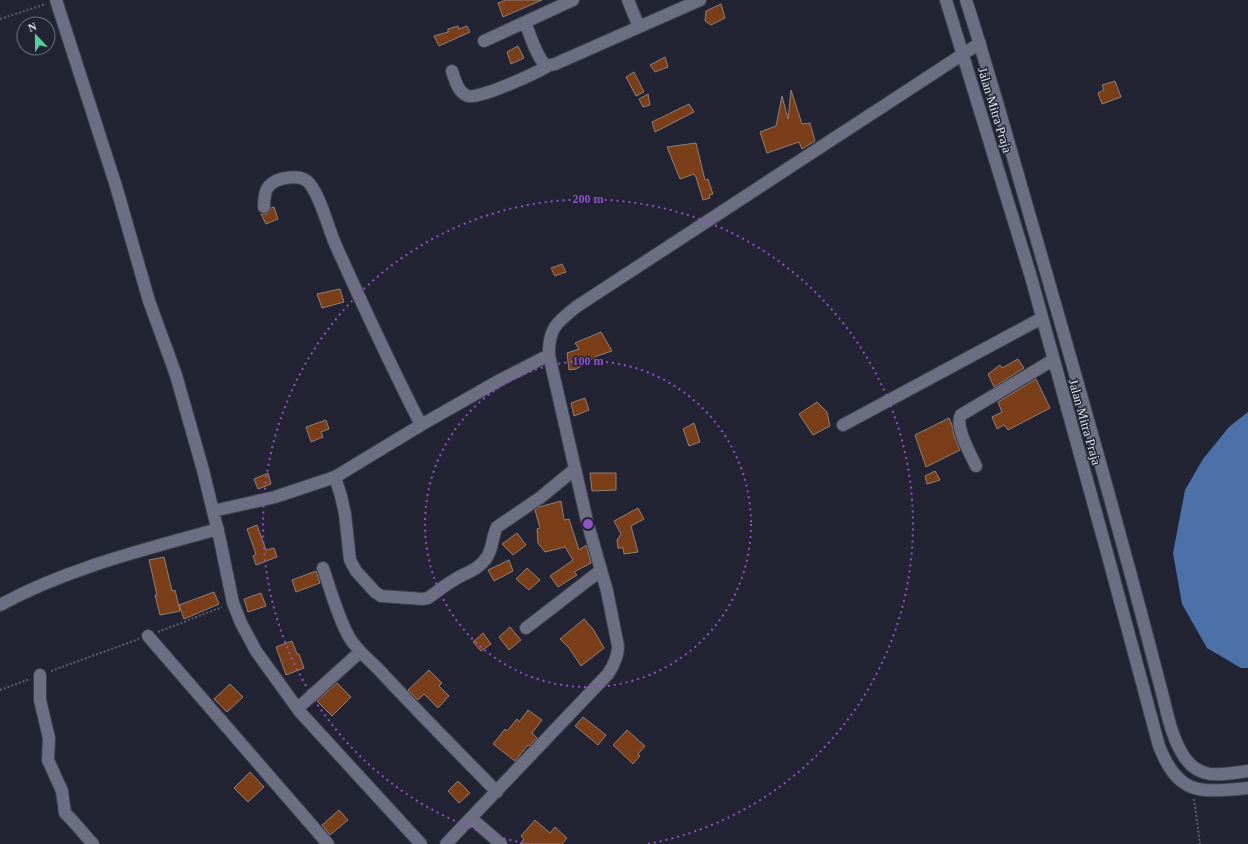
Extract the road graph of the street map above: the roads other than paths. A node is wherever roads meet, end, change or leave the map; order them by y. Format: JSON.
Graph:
{"nodes":[{"id":1,"x":56,"y":0,"type":"edge"},
{"id":2,"x":573,"y":0,"type":"edge"},
{"id":3,"x":628,"y":0,"type":"edge"},
{"id":4,"x":700,"y":0,"type":"edge"},
{"id":5,"x":946,"y":0,"type":"edge"},
{"id":6,"x":966,"y":0,"type":"edge"},
{"id":7,"x":525,"y":22,"type":"junction"},
{"id":8,"x":639,"y":27,"type":"junction"},
{"id":9,"x":484,"y":41,"type":"dead end"},
{"id":10,"x":980,"y":43,"type":"junction"},
{"id":11,"x":964,"y":54,"type":"junction"},
{"id":12,"x":549,"y":65,"type":"junction"},
{"id":13,"x":452,"y":71,"type":"dead end"},
{"id":14,"x":264,"y":207,"type":"dead end"},
{"id":15,"x":1042,"y":318,"type":"junction"},
{"id":16,"x":549,"y":355,"type":"junction"},
{"id":17,"x":1053,"y":360,"type":"junction"},
{"id":18,"x":421,"y":425,"type":"junction"},
{"id":19,"x":843,"y":425,"type":"dead end"},
{"id":20,"x":976,"y":466,"type":"dead end"},
{"id":21,"x":575,"y":470,"type":"junction"},
{"id":22,"x":335,"y":477,"type":"junction"},
{"id":23,"x":213,"y":511,"type":"junction"},
{"id":24,"x":218,"y":529,"type":"junction"},
{"id":25,"x":323,"y":568,"type":"dead end"},
{"id":26,"x":600,"y":570,"type":"junction"},
{"id":27,"x":0,"y":605,"type":"edge"},
{"id":28,"x":526,"y":628,"type":"dead end"},
{"id":29,"x":148,"y":636,"type":"road end"},
{"id":30,"x":360,"y":652,"type":"junction"},
{"id":31,"x":40,"y":675,"type":"road end"},
{"id":32,"x":298,"y":708,"type":"junction"},
{"id":33,"x":1248,"y":771,"type":"edge"},
{"id":34,"x":1248,"y":788,"type":"edge"},
{"id":35,"x":497,"y":792,"type":"junction"},
{"id":36,"x":472,"y":818,"type":"junction"},
{"id":37,"x":93,"y":844,"type":"edge"},
{"id":38,"x":328,"y":844,"type":"edge"},
{"id":39,"x":421,"y":844,"type":"edge"},
{"id":40,"x":446,"y":844,"type":"edge"},
{"id":41,"x":501,"y":844,"type":"edge"}],
"edges":[{"from":1,"to":23,"type":"street"},
{"from":2,"to":7,"type":"street"},
{"from":3,"to":8,"type":"street"},
{"from":4,"to":8,"type":"street"},
{"from":5,"to":11,"type":"street","name":"Jalan Mitra Praja"},
{"from":6,"to":10,"type":"street","name":"Jalan Mitra Praja"},
{"from":7,"to":9,"type":"street"},
{"from":7,"to":12,"type":"street"},
{"from":8,"to":12,"type":"street"},
{"from":10,"to":11,"type":"street"},
{"from":10,"to":33,"type":"street","name":"Jalan Mitra Praja"},
{"from":11,"to":15,"type":"street","name":"Jalan Mitra Praja"},
{"from":11,"to":16,"type":"street"},
{"from":12,"to":13,"type":"street"},
{"from":14,"to":18,"type":"street"},
{"from":15,"to":17,"type":"street","name":"Jalan Mitra Praja"},
{"from":15,"to":19,"type":"street"},
{"from":16,"to":18,"type":"street"},
{"from":16,"to":21,"type":"street"},
{"from":17,"to":20,"type":"street"},
{"from":17,"to":34,"type":"street","name":"Jalan Mitra Praja"},
{"from":18,"to":22,"type":"street"},
{"from":21,"to":22,"type":"street"},
{"from":21,"to":26,"type":"street"},
{"from":22,"to":23,"type":"street"},
{"from":23,"to":24,"type":"street"},
{"from":24,"to":27,"type":"street"},
{"from":24,"to":32,"type":"street"},
{"from":25,"to":30,"type":"street"},
{"from":26,"to":28,"type":"street"},
{"from":26,"to":35,"type":"street"},
{"from":29,"to":38,"type":"street"},
{"from":30,"to":32,"type":"street"},
{"from":30,"to":35,"type":"street"},
{"from":31,"to":37,"type":"street"},
{"from":32,"to":39,"type":"street"},
{"from":35,"to":36,"type":"street"},
{"from":36,"to":40,"type":"street"},
{"from":36,"to":41,"type":"street"}]}
